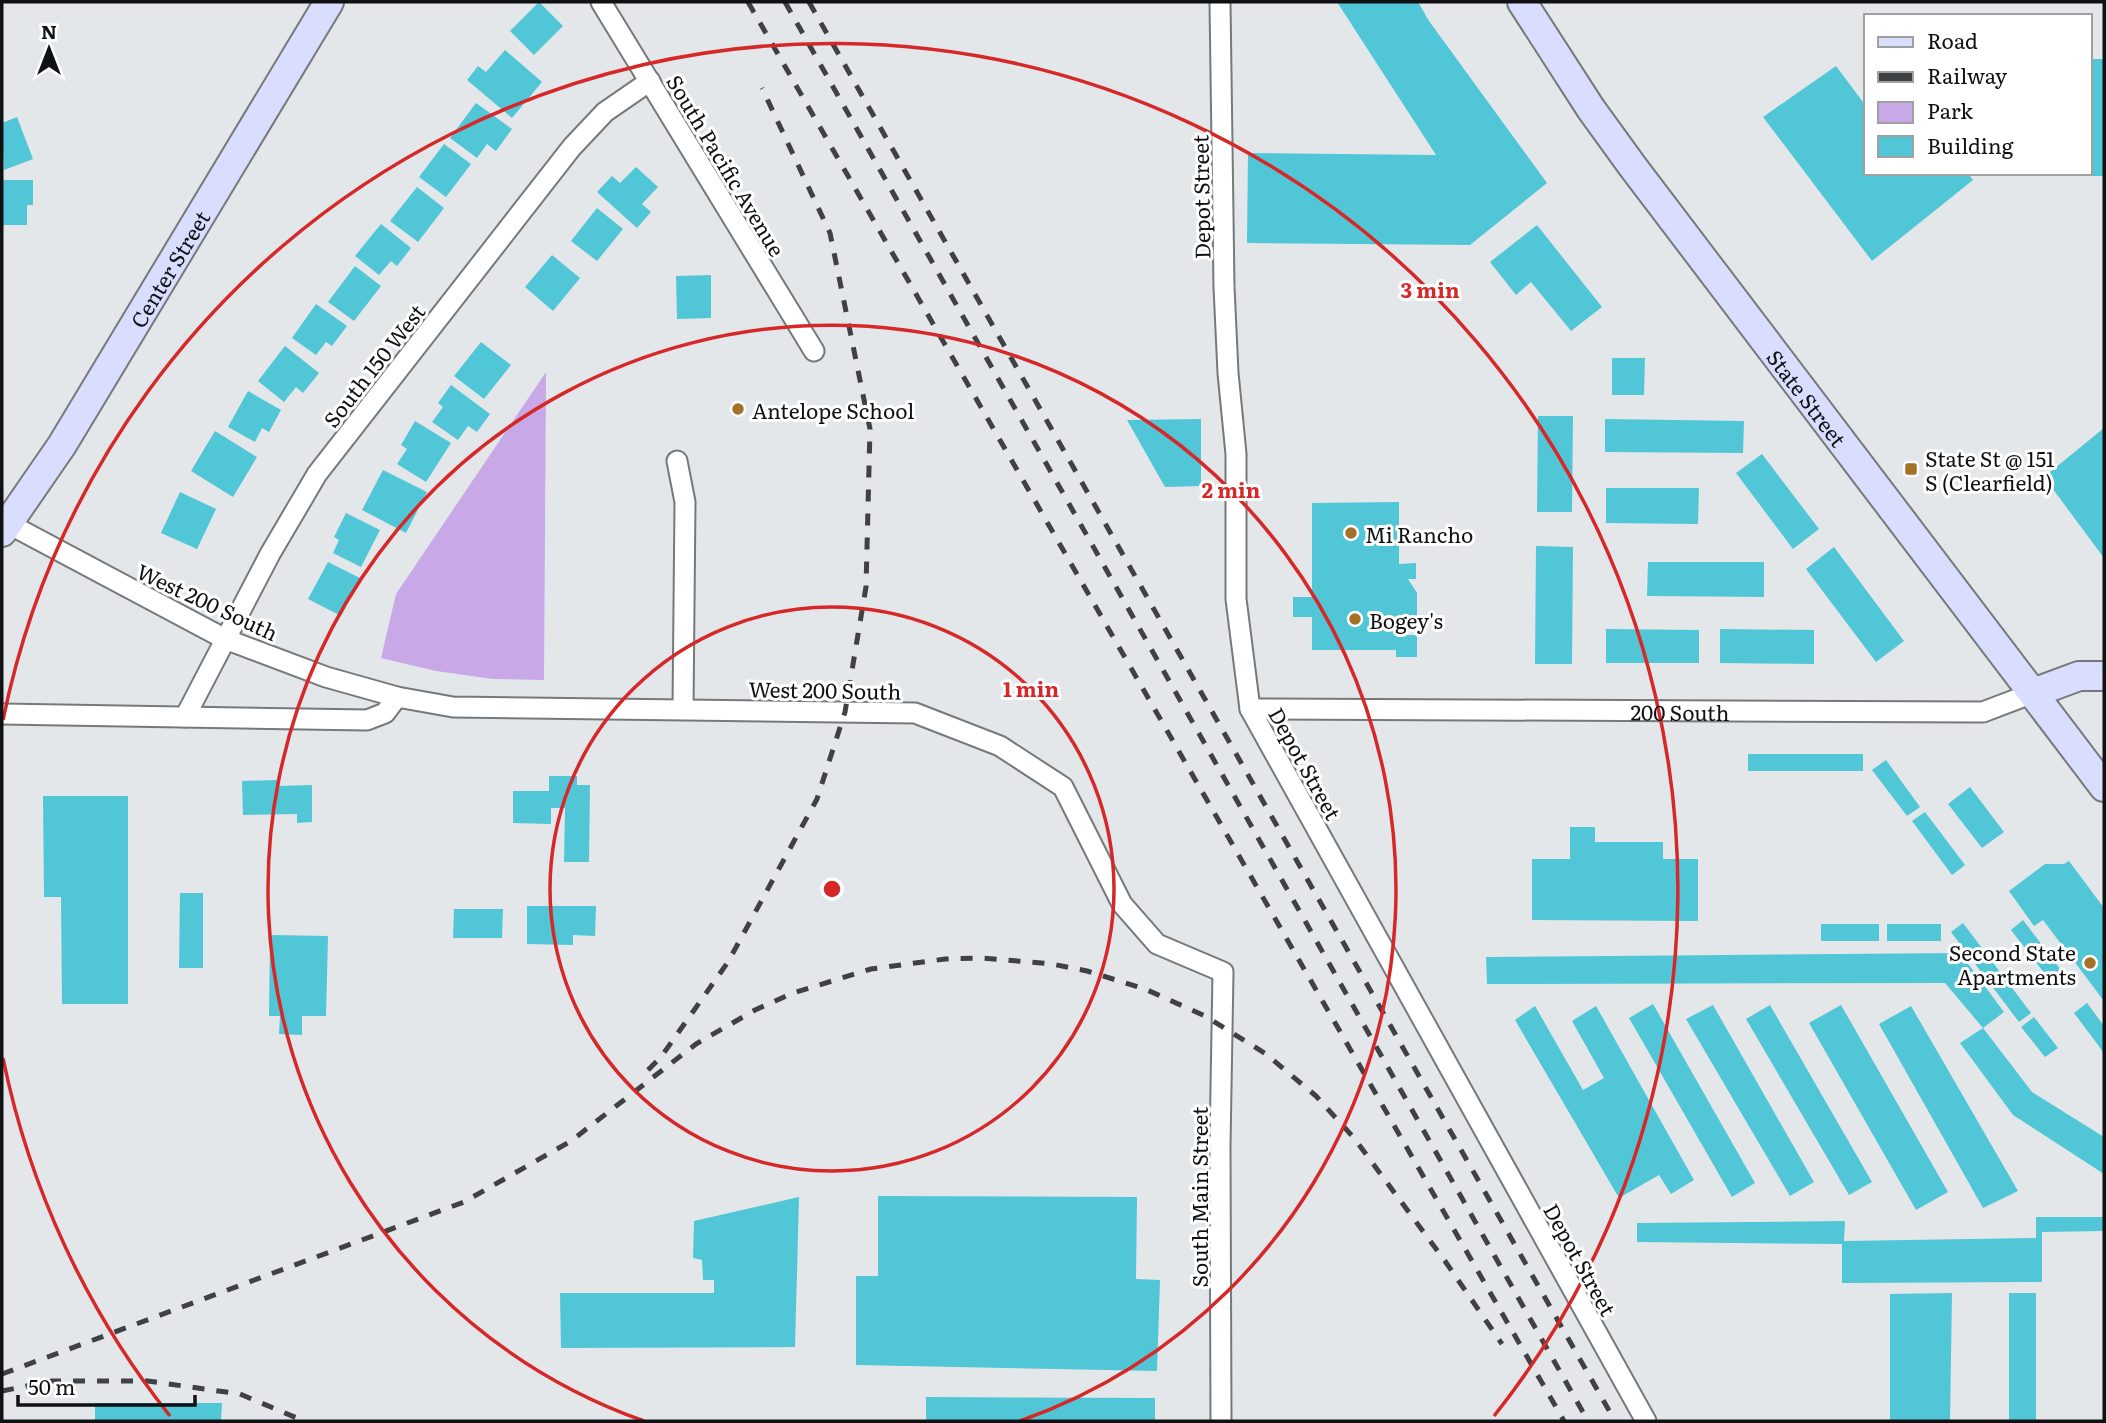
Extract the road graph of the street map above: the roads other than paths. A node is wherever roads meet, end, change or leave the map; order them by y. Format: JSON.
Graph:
{"nodes":[{"id":1,"x":329,"y":2,"type":"edge"},
{"id":2,"x":601,"y":2,"type":"edge"},
{"id":3,"x":1220,"y":2,"type":"edge"},
{"id":4,"x":1522,"y":2,"type":"edge"},
{"id":5,"x":650,"y":81,"type":"junction"},
{"id":6,"x":814,"y":351,"type":"dead end"},
{"id":7,"x":677,"y":461,"type":"dead end"},
{"id":8,"x":5,"y":528,"type":"edge"},
{"id":9,"x":225,"y":639,"type":"junction"},
{"id":10,"x":2104,"y":676,"type":"edge"},
{"id":11,"x":2033,"y":693,"type":"junction"},
{"id":12,"x":397,"y":697,"type":"junction"},
{"id":13,"x":683,"y":709,"type":"junction"},
{"id":14,"x":1250,"y":709,"type":"junction"},
{"id":15,"x":2,"y":714,"type":"edge"},
{"id":16,"x":185,"y":717,"type":"junction"},
{"id":17,"x":2104,"y":787,"type":"edge"},
{"id":18,"x":1223,"y":972,"type":"joint"},
{"id":19,"x":1222,"y":1421,"type":"edge"},
{"id":20,"x":1646,"y":1421,"type":"edge"}],
"edges":[{"from":1,"to":8,"type":"main road","name":"Center Street"},
{"from":2,"to":5,"type":"street","name":"South Pacific Avenue"},
{"from":3,"to":14,"type":"street","name":"Depot Street"},
{"from":4,"to":11,"type":"main road","name":"State Street"},
{"from":5,"to":6,"type":"street","name":"South Pacific Avenue"},
{"from":5,"to":9,"type":"street","name":"South 150 West"},
{"from":7,"to":13,"type":"street"},
{"from":8,"to":9,"type":"street","name":"West 200 South"},
{"from":9,"to":12,"type":"street","name":"West 200 South"},
{"from":9,"to":16,"type":"street","name":"South 150 West"},
{"from":10,"to":11,"type":"main road","name":"200 South"},
{"from":11,"to":14,"type":"street","name":"200 South"},
{"from":11,"to":17,"type":"main road","name":"State Street"},
{"from":12,"to":13,"type":"street","name":"West 200 South"},
{"from":12,"to":16,"type":"street"},
{"from":13,"to":18,"type":"street","name":"West 200 South"},
{"from":14,"to":20,"type":"street","name":"Depot Street"},
{"from":15,"to":16,"type":"street"},
{"from":18,"to":19,"type":"street","name":"South Main Street"}]}
